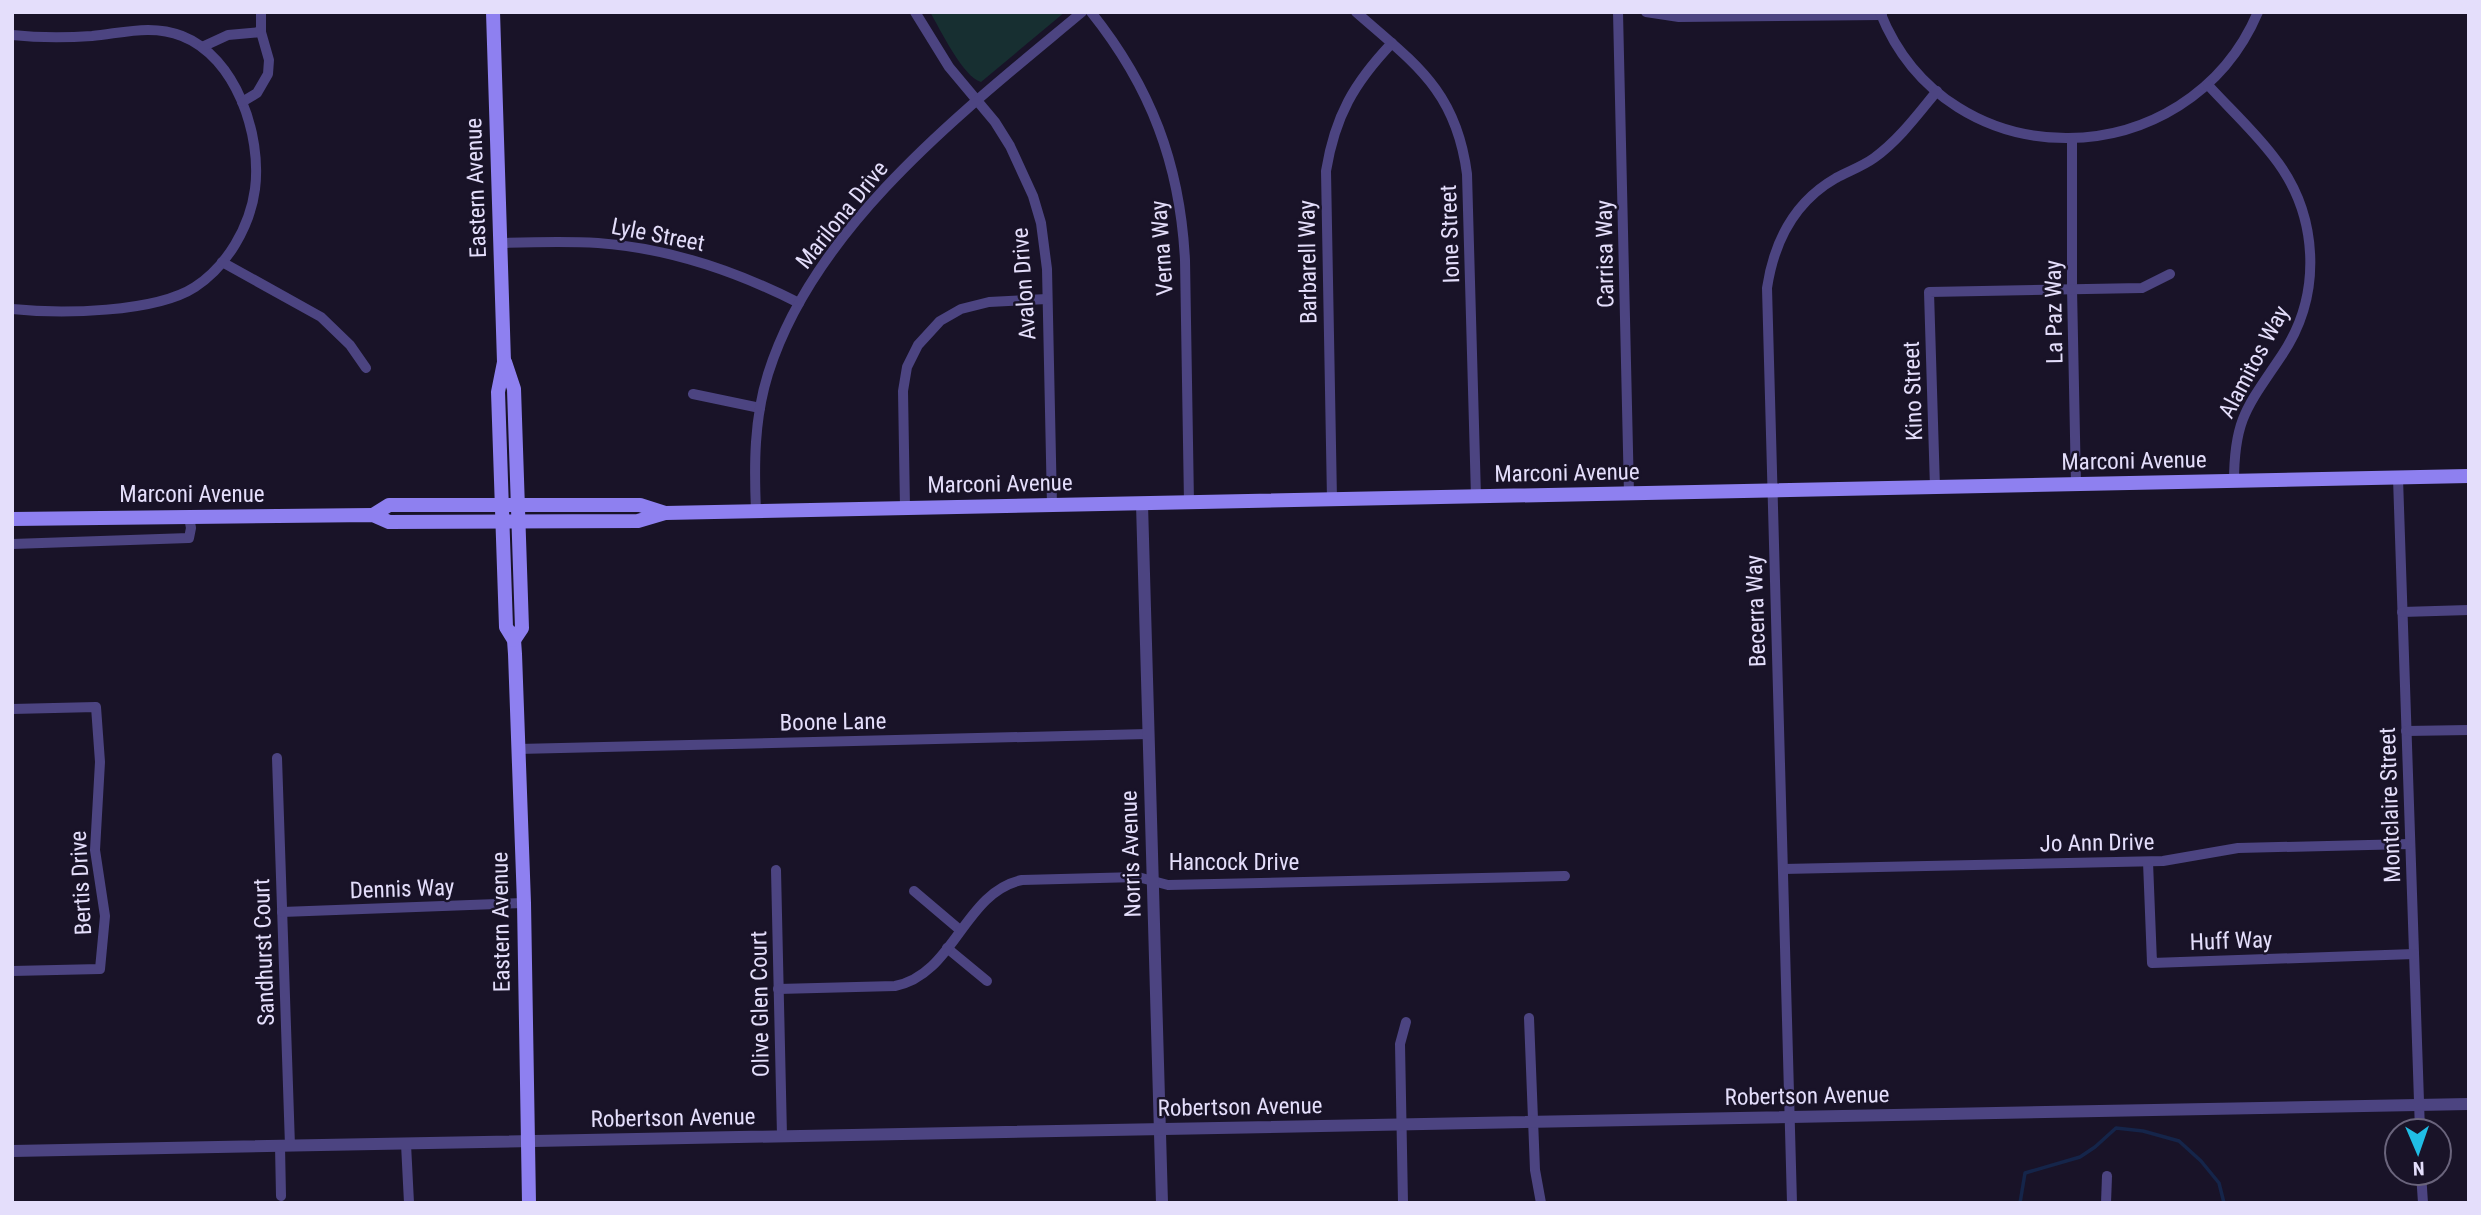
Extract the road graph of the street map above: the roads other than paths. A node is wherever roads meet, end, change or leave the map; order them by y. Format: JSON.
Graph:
{"nodes":[{"id":1,"x":261,"y":12,"type":"edge"},
{"id":2,"x":494,"y":12,"type":"edge"},
{"id":3,"x":915,"y":12,"type":"edge"},
{"id":4,"x":1082,"y":12,"type":"edge"},
{"id":5,"x":1091,"y":12,"type":"edge"},
{"id":6,"x":1356,"y":12,"type":"edge"},
{"id":7,"x":1618,"y":12,"type":"edge"},
{"id":8,"x":1646,"y":12,"type":"edge"},
{"id":9,"x":2258,"y":12,"type":"edge"},
{"id":10,"x":1881,"y":14,"type":"edge"},
{"id":11,"x":261,"y":32,"type":"junction"},
{"id":12,"x":12,"y":35,"type":"edge"},
{"id":13,"x":1392,"y":43,"type":"junction"},
{"id":14,"x":202,"y":47,"type":"junction"},
{"id":15,"x":2208,"y":85,"type":"junction"},
{"id":16,"x":1937,"y":91,"type":"junction"},
{"id":17,"x":976,"y":100,"type":"junction"},
{"id":18,"x":243,"y":102,"type":"junction"},
{"id":19,"x":2072,"y":139,"type":"junction"},
{"id":20,"x":501,"y":243,"type":"junction"},
{"id":21,"x":222,"y":262,"type":"junction"},
{"id":22,"x":2171,"y":274,"type":"dead end"},
{"id":23,"x":2072,"y":289,"type":"junction"},
{"id":24,"x":1047,"y":299,"type":"junction"},
{"id":25,"x":799,"y":303,"type":"junction"},
{"id":26,"x":12,"y":309,"type":"edge"},
{"id":27,"x":505,"y":362,"type":"junction"},
{"id":28,"x":366,"y":368,"type":"dead end"},
{"id":29,"x":693,"y":394,"type":"dead end"},
{"id":30,"x":760,"y":408,"type":"junction"},
{"id":31,"x":2469,"y":476,"type":"edge"},
{"id":32,"x":2398,"y":478,"type":"junction"},
{"id":33,"x":2234,"y":482,"type":"junction"},
{"id":34,"x":2077,"y":485,"type":"junction"},
{"id":35,"x":1935,"y":488,"type":"junction"},
{"id":36,"x":1772,"y":491,"type":"junction"},
{"id":37,"x":1629,"y":494,"type":"junction"},
{"id":38,"x":1476,"y":497,"type":"junction"},
{"id":39,"x":1332,"y":500,"type":"junction"},
{"id":40,"x":1189,"y":503,"type":"junction"},
{"id":41,"x":1142,"y":504,"type":"junction"},
{"id":42,"x":502,"y":505,"type":"junction"},
{"id":43,"x":518,"y":505,"type":"junction"},
{"id":44,"x":1052,"y":506,"type":"junction"},
{"id":45,"x":905,"y":508,"type":"junction"},
{"id":46,"x":756,"y":511,"type":"junction"},
{"id":47,"x":666,"y":513,"type":"junction"},
{"id":48,"x":373,"y":515,"type":"junction"},
{"id":49,"x":189,"y":517,"type":"junction"},
{"id":50,"x":12,"y":519,"type":"edge"},
{"id":51,"x":502,"y":522,"type":"junction"},
{"id":52,"x":519,"y":522,"type":"junction"},
{"id":53,"x":12,"y":544,"type":"edge"},
{"id":54,"x":2469,"y":610,"type":"edge"},
{"id":55,"x":2402,"y":611,"type":"junction"},
{"id":56,"x":514,"y":640,"type":"junction"},
{"id":57,"x":12,"y":709,"type":"edge"},
{"id":58,"x":2469,"y":730,"type":"edge"},
{"id":59,"x":2406,"y":731,"type":"junction"},
{"id":60,"x":1149,"y":734,"type":"junction"},
{"id":61,"x":518,"y":749,"type":"junction"},
{"id":62,"x":277,"y":758,"type":"dead end"},
{"id":63,"x":2410,"y":844,"type":"junction"},
{"id":64,"x":2148,"y":862,"type":"junction"},
{"id":65,"x":1783,"y":869,"type":"junction"},
{"id":66,"x":775,"y":870,"type":"dead end"},
{"id":67,"x":1565,"y":876,"type":"dead end"},
{"id":68,"x":1153,"y":881,"type":"junction"},
{"id":69,"x":914,"y":891,"type":"dead end"},
{"id":70,"x":524,"y":903,"type":"junction"},
{"id":71,"x":282,"y":912,"type":"junction"},
{"id":72,"x":960,"y":930,"type":"junction"},
{"id":73,"x":947,"y":948,"type":"junction"},
{"id":74,"x":2414,"y":954,"type":"junction"},
{"id":75,"x":12,"y":971,"type":"edge"},
{"id":76,"x":987,"y":981,"type":"dead end"},
{"id":77,"x":778,"y":989,"type":"junction"},
{"id":78,"x":1529,"y":1018,"type":"dead end"},
{"id":79,"x":1406,"y":1022,"type":"dead end"},
{"id":80,"x":2469,"y":1104,"type":"edge"},
{"id":81,"x":2419,"y":1105,"type":"junction"},
{"id":82,"x":1790,"y":1117,"type":"junction"},
{"id":83,"x":2419,"y":1117,"type":"edge"},
{"id":84,"x":1533,"y":1122,"type":"junction"},
{"id":85,"x":1402,"y":1125,"type":"junction"},
{"id":86,"x":1160,"y":1129,"type":"junction"},
{"id":87,"x":782,"y":1136,"type":"junction"},
{"id":88,"x":528,"y":1141,"type":"junction"},
{"id":89,"x":406,"y":1144,"type":"junction"},
{"id":90,"x":285,"y":1146,"type":"junction"},
{"id":91,"x":12,"y":1152,"type":"edge"},
{"id":92,"x":2107,"y":1176,"type":"dead end"},
{"id":93,"x":281,"y":1195,"type":"dead end"},
{"id":94,"x":409,"y":1203,"type":"edge"},
{"id":95,"x":529,"y":1203,"type":"edge"},
{"id":96,"x":1162,"y":1203,"type":"edge"},
{"id":97,"x":1403,"y":1203,"type":"edge"},
{"id":98,"x":1541,"y":1203,"type":"edge"},
{"id":99,"x":1792,"y":1203,"type":"edge"},
{"id":100,"x":2106,"y":1203,"type":"edge"}],
"edges":[{"from":1,"to":11,"type":"street"},
{"from":2,"to":20,"type":"main road","name":"Eastern Avenue"},
{"from":3,"to":17,"type":"street","name":"Avalon Drive"},
{"from":4,"to":17,"type":"street","name":"Marilona Drive"},
{"from":5,"to":40,"type":"street","name":"Verna Way"},
{"from":6,"to":13,"type":"street","name":"Ione Street"},
{"from":7,"to":37,"type":"street","name":"Carrisa Way"},
{"from":8,"to":10,"type":"street"},
{"from":9,"to":15,"type":"street"},
{"from":10,"to":16,"type":"street"},
{"from":11,"to":14,"type":"street"},
{"from":11,"to":18,"type":"street"},
{"from":12,"to":14,"type":"street"},
{"from":13,"to":38,"type":"street","name":"Ione Street"},
{"from":13,"to":39,"type":"street","name":"Barbarell Way"},
{"from":14,"to":18,"type":"street"},
{"from":15,"to":19,"type":"street"},
{"from":15,"to":33,"type":"street","name":"Alamitos Way"},
{"from":16,"to":19,"type":"street"},
{"from":16,"to":36,"type":"street","name":"Becerra Way"},
{"from":17,"to":24,"type":"street","name":"Avalon Drive"},
{"from":17,"to":25,"type":"street","name":"Marilona Drive"},
{"from":18,"to":21,"type":"street"},
{"from":19,"to":23,"type":"street","name":"La Paz Way"},
{"from":20,"to":25,"type":"street","name":"Lyle Street"},
{"from":20,"to":27,"type":"main road","name":"Eastern Avenue"},
{"from":21,"to":26,"type":"street"},
{"from":21,"to":28,"type":"street"},
{"from":22,"to":23,"type":"street"},
{"from":23,"to":34,"type":"street","name":"La Paz Way"},
{"from":23,"to":35,"type":"street","name":"Kino Street"},
{"from":24,"to":44,"type":"street","name":"Avalon Drive"},
{"from":24,"to":45,"type":"street"},
{"from":25,"to":30,"type":"street","name":"Marilona Drive"},
{"from":27,"to":42,"type":"main road","name":"Eastern Avenue"},
{"from":27,"to":43,"type":"main road","name":"Eastern Avenue"},
{"from":29,"to":30,"type":"street"},
{"from":30,"to":46,"type":"street","name":"Marilona Drive"},
{"from":31,"to":32,"type":"main road","name":"Marconi Avenue"},
{"from":32,"to":33,"type":"main road","name":"Marconi Avenue"},
{"from":32,"to":55,"type":"street","name":"Montclaire Street"},
{"from":33,"to":34,"type":"main road","name":"Marconi Avenue"},
{"from":34,"to":35,"type":"main road","name":"Marconi Avenue"},
{"from":35,"to":36,"type":"main road","name":"Marconi Avenue"},
{"from":36,"to":37,"type":"main road","name":"Marconi Avenue"},
{"from":36,"to":65,"type":"street","name":"Becerra Way"},
{"from":37,"to":38,"type":"main road","name":"Marconi Avenue"},
{"from":38,"to":39,"type":"main road","name":"Marconi Avenue"},
{"from":39,"to":40,"type":"main road","name":"Marconi Avenue"},
{"from":40,"to":41,"type":"main road","name":"Marconi Avenue"},
{"from":41,"to":44,"type":"main road","name":"Marconi Avenue"},
{"from":41,"to":60,"type":"street","name":"Norris Avenue"},
{"from":42,"to":43,"type":"main road","name":"Marconi Avenue"},
{"from":42,"to":48,"type":"main road","name":"Marconi Avenue"},
{"from":42,"to":51,"type":"main road","name":"Eastern Avenue"},
{"from":43,"to":47,"type":"main road","name":"Marconi Avenue"},
{"from":43,"to":52,"type":"main road","name":"Eastern Avenue"},
{"from":44,"to":45,"type":"main road","name":"Marconi Avenue"},
{"from":45,"to":46,"type":"main road","name":"Marconi Avenue"},
{"from":46,"to":47,"type":"main road","name":"Marconi Avenue"},
{"from":47,"to":52,"type":"main road","name":"Marconi Avenue"},
{"from":48,"to":49,"type":"main road","name":"Marconi Avenue"},
{"from":48,"to":51,"type":"main road","name":"Marconi Avenue"},
{"from":49,"to":50,"type":"main road","name":"Marconi Avenue"},
{"from":49,"to":53,"type":"street"},
{"from":51,"to":52,"type":"main road","name":"Marconi Avenue"},
{"from":51,"to":56,"type":"main road","name":"Eastern Avenue"},
{"from":52,"to":56,"type":"main road","name":"Eastern Avenue"},
{"from":54,"to":55,"type":"street"},
{"from":55,"to":59,"type":"street","name":"Montclaire Street"},
{"from":56,"to":61,"type":"main road","name":"Eastern Avenue"},
{"from":57,"to":75,"type":"street","name":"Bertis Drive"},
{"from":58,"to":59,"type":"street"},
{"from":59,"to":63,"type":"street","name":"Montclaire Street"},
{"from":60,"to":61,"type":"street","name":"Boone Lane"},
{"from":60,"to":68,"type":"street","name":"Norris Avenue"},
{"from":61,"to":70,"type":"main road","name":"Eastern Avenue"},
{"from":62,"to":71,"type":"street","name":"Sandhurst Court"},
{"from":63,"to":64,"type":"street","name":"Jo Ann Drive"},
{"from":63,"to":74,"type":"street","name":"Montclaire Street"},
{"from":64,"to":65,"type":"street","name":"Jo Ann Drive"},
{"from":64,"to":74,"type":"street","name":"Huff Way"},
{"from":65,"to":82,"type":"street","name":"Becerra Way"},
{"from":66,"to":77,"type":"street","name":"Olive Glen Court"},
{"from":67,"to":68,"type":"street","name":"Hancock Drive"},
{"from":68,"to":72,"type":"street","name":"Hancock Drive"},
{"from":68,"to":86,"type":"street","name":"Norris Avenue"},
{"from":69,"to":72,"type":"street"},
{"from":70,"to":71,"type":"street","name":"Dennis Way"},
{"from":70,"to":88,"type":"main road","name":"Eastern Avenue"},
{"from":71,"to":90,"type":"street","name":"Sandhurst Court"},
{"from":72,"to":73,"type":"street","name":"Hancock Drive"},
{"from":73,"to":76,"type":"street"},
{"from":73,"to":77,"type":"street","name":"Hancock Drive"},
{"from":74,"to":81,"type":"street","name":"Montclaire Street"},
{"from":77,"to":87,"type":"street","name":"Olive Glen Court"},
{"from":78,"to":84,"type":"street"},
{"from":79,"to":85,"type":"street"},
{"from":80,"to":81,"type":"street","name":"Robertson Avenue"},
{"from":81,"to":82,"type":"street","name":"Robertson Avenue"},
{"from":81,"to":83,"type":"street","name":"Montclaire Street"},
{"from":82,"to":84,"type":"street","name":"Robertson Avenue"},
{"from":82,"to":99,"type":"street","name":"Becerra Way"},
{"from":84,"to":85,"type":"street","name":"Robertson Avenue"},
{"from":84,"to":98,"type":"street"},
{"from":85,"to":86,"type":"street","name":"Robertson Avenue"},
{"from":85,"to":97,"type":"street"},
{"from":86,"to":87,"type":"street","name":"Robertson Avenue"},
{"from":86,"to":96,"type":"street","name":"Norris Avenue"},
{"from":87,"to":88,"type":"street","name":"Robertson Avenue"},
{"from":88,"to":89,"type":"street","name":"Robertson Avenue"},
{"from":88,"to":95,"type":"main road","name":"Eastern Avenue"},
{"from":89,"to":90,"type":"street","name":"Robertson Avenue"},
{"from":89,"to":94,"type":"street"},
{"from":90,"to":91,"type":"street","name":"Robertson Avenue"},
{"from":90,"to":93,"type":"street","name":"Sandhurst Court"},
{"from":92,"to":100,"type":"street"}]}
